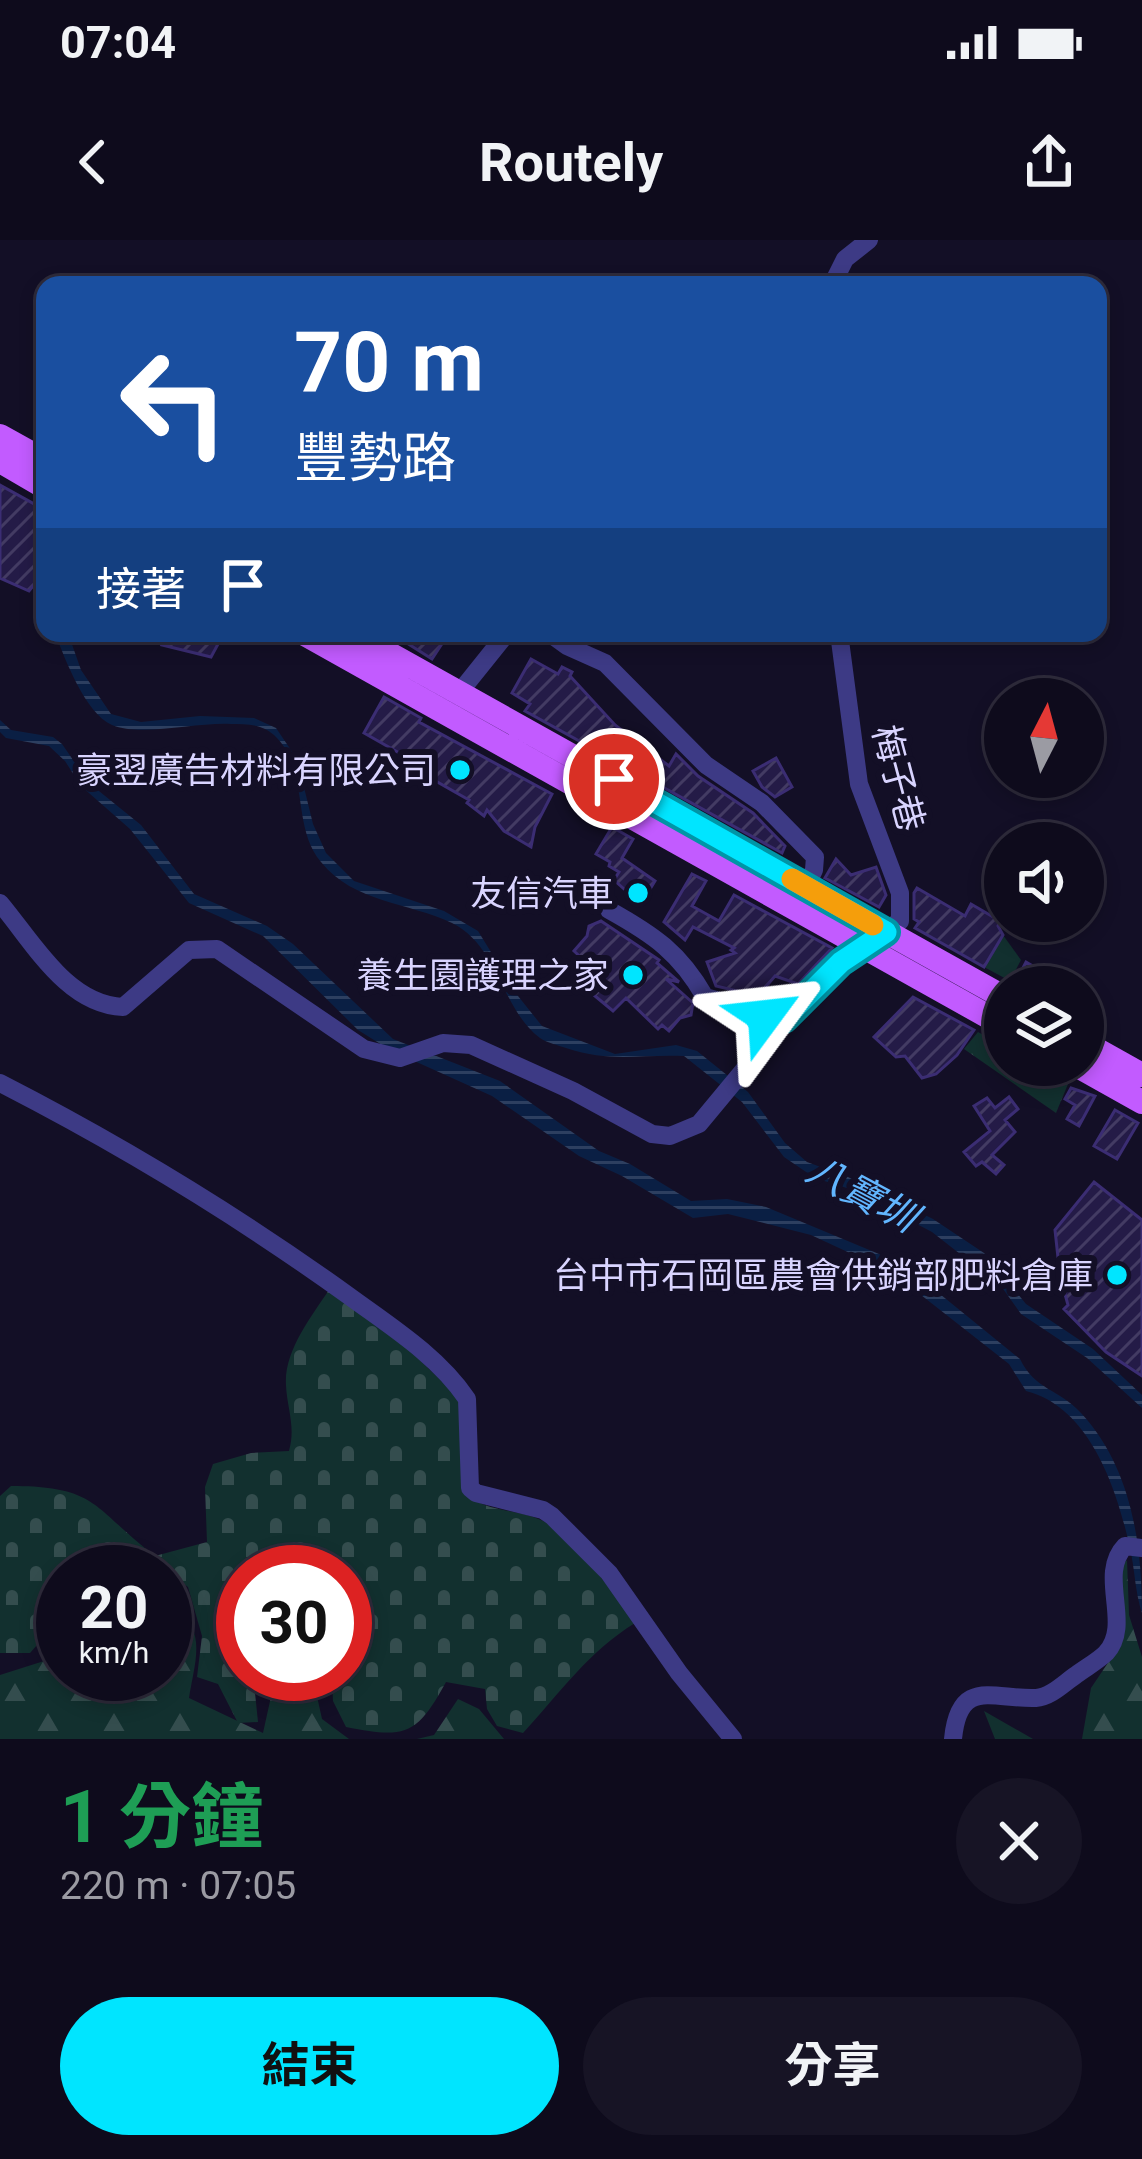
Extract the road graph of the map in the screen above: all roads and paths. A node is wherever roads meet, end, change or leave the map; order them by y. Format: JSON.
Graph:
{"nodes":[{"id":1,"x":868,"y":240,"type":"edge"},
{"id":2,"x":837,"y":276,"type":"edge"},
{"id":3,"x":0,"y":436,"type":"edge"},
{"id":4,"x":36,"y":456,"type":"edge"},
{"id":5,"x":0,"y":461,"type":"edge"},
{"id":6,"x":36,"y":482,"type":"edge"},
{"id":7,"x":319,"y":642,"type":"edge"},
{"id":8,"x":368,"y":642,"type":"edge"},
{"id":9,"x":501,"y":642,"type":"edge"},
{"id":10,"x":565,"y":642,"type":"edge"},
{"id":11,"x":840,"y":642,"type":"edge"},
{"id":12,"x":459,"y":693,"type":"junction"},
{"id":13,"x":806,"y":887,"type":"junction"},
{"id":14,"x":0,"y":903,"type":"edge"},
{"id":15,"x":610,"y":910,"type":"dead end"},
{"id":16,"x":886,"y":932,"type":"junction"},
{"id":17,"x":863,"y":946,"type":"junction"},
{"id":18,"x":984,"y":986,"type":"edge"},
{"id":19,"x":984,"y":1014,"type":"edge"},
{"id":20,"x":784,"y":1019,"type":"junction"},
{"id":21,"x":1104,"y":1054,"type":"edge"},
{"id":22,"x":1142,"y":1075,"type":"edge"},
{"id":23,"x":1104,"y":1081,"type":"edge"},
{"id":24,"x":0,"y":1083,"type":"edge"},
{"id":25,"x":1142,"y":1102,"type":"edge"},
{"id":26,"x":1142,"y":1548,"type":"edge"},
{"id":27,"x":733,"y":1739,"type":"edge"},
{"id":28,"x":953,"y":1739,"type":"edge"}],
"edges":[{"from":1,"to":2,"type":"street"},
{"from":3,"to":4,"type":"main road"},
{"from":5,"to":6,"type":"main road"},
{"from":7,"to":17,"type":"main road"},
{"from":8,"to":12,"type":"main road"},
{"from":9,"to":12,"type":"street"},
{"from":10,"to":13,"type":"street"},
{"from":11,"to":16,"type":"street","name":"梅子巷"},
{"from":12,"to":13,"type":"main road"},
{"from":13,"to":16,"type":"main road"},
{"from":14,"to":20,"type":"street"},
{"from":15,"to":20,"type":"street"},
{"from":16,"to":17,"type":"street"},
{"from":16,"to":18,"type":"main road"},
{"from":17,"to":19,"type":"main road"},
{"from":17,"to":20,"type":"street"},
{"from":21,"to":22,"type":"main road"},
{"from":23,"to":25,"type":"main road"},
{"from":24,"to":27,"type":"street"},
{"from":26,"to":28,"type":"street"}]}
